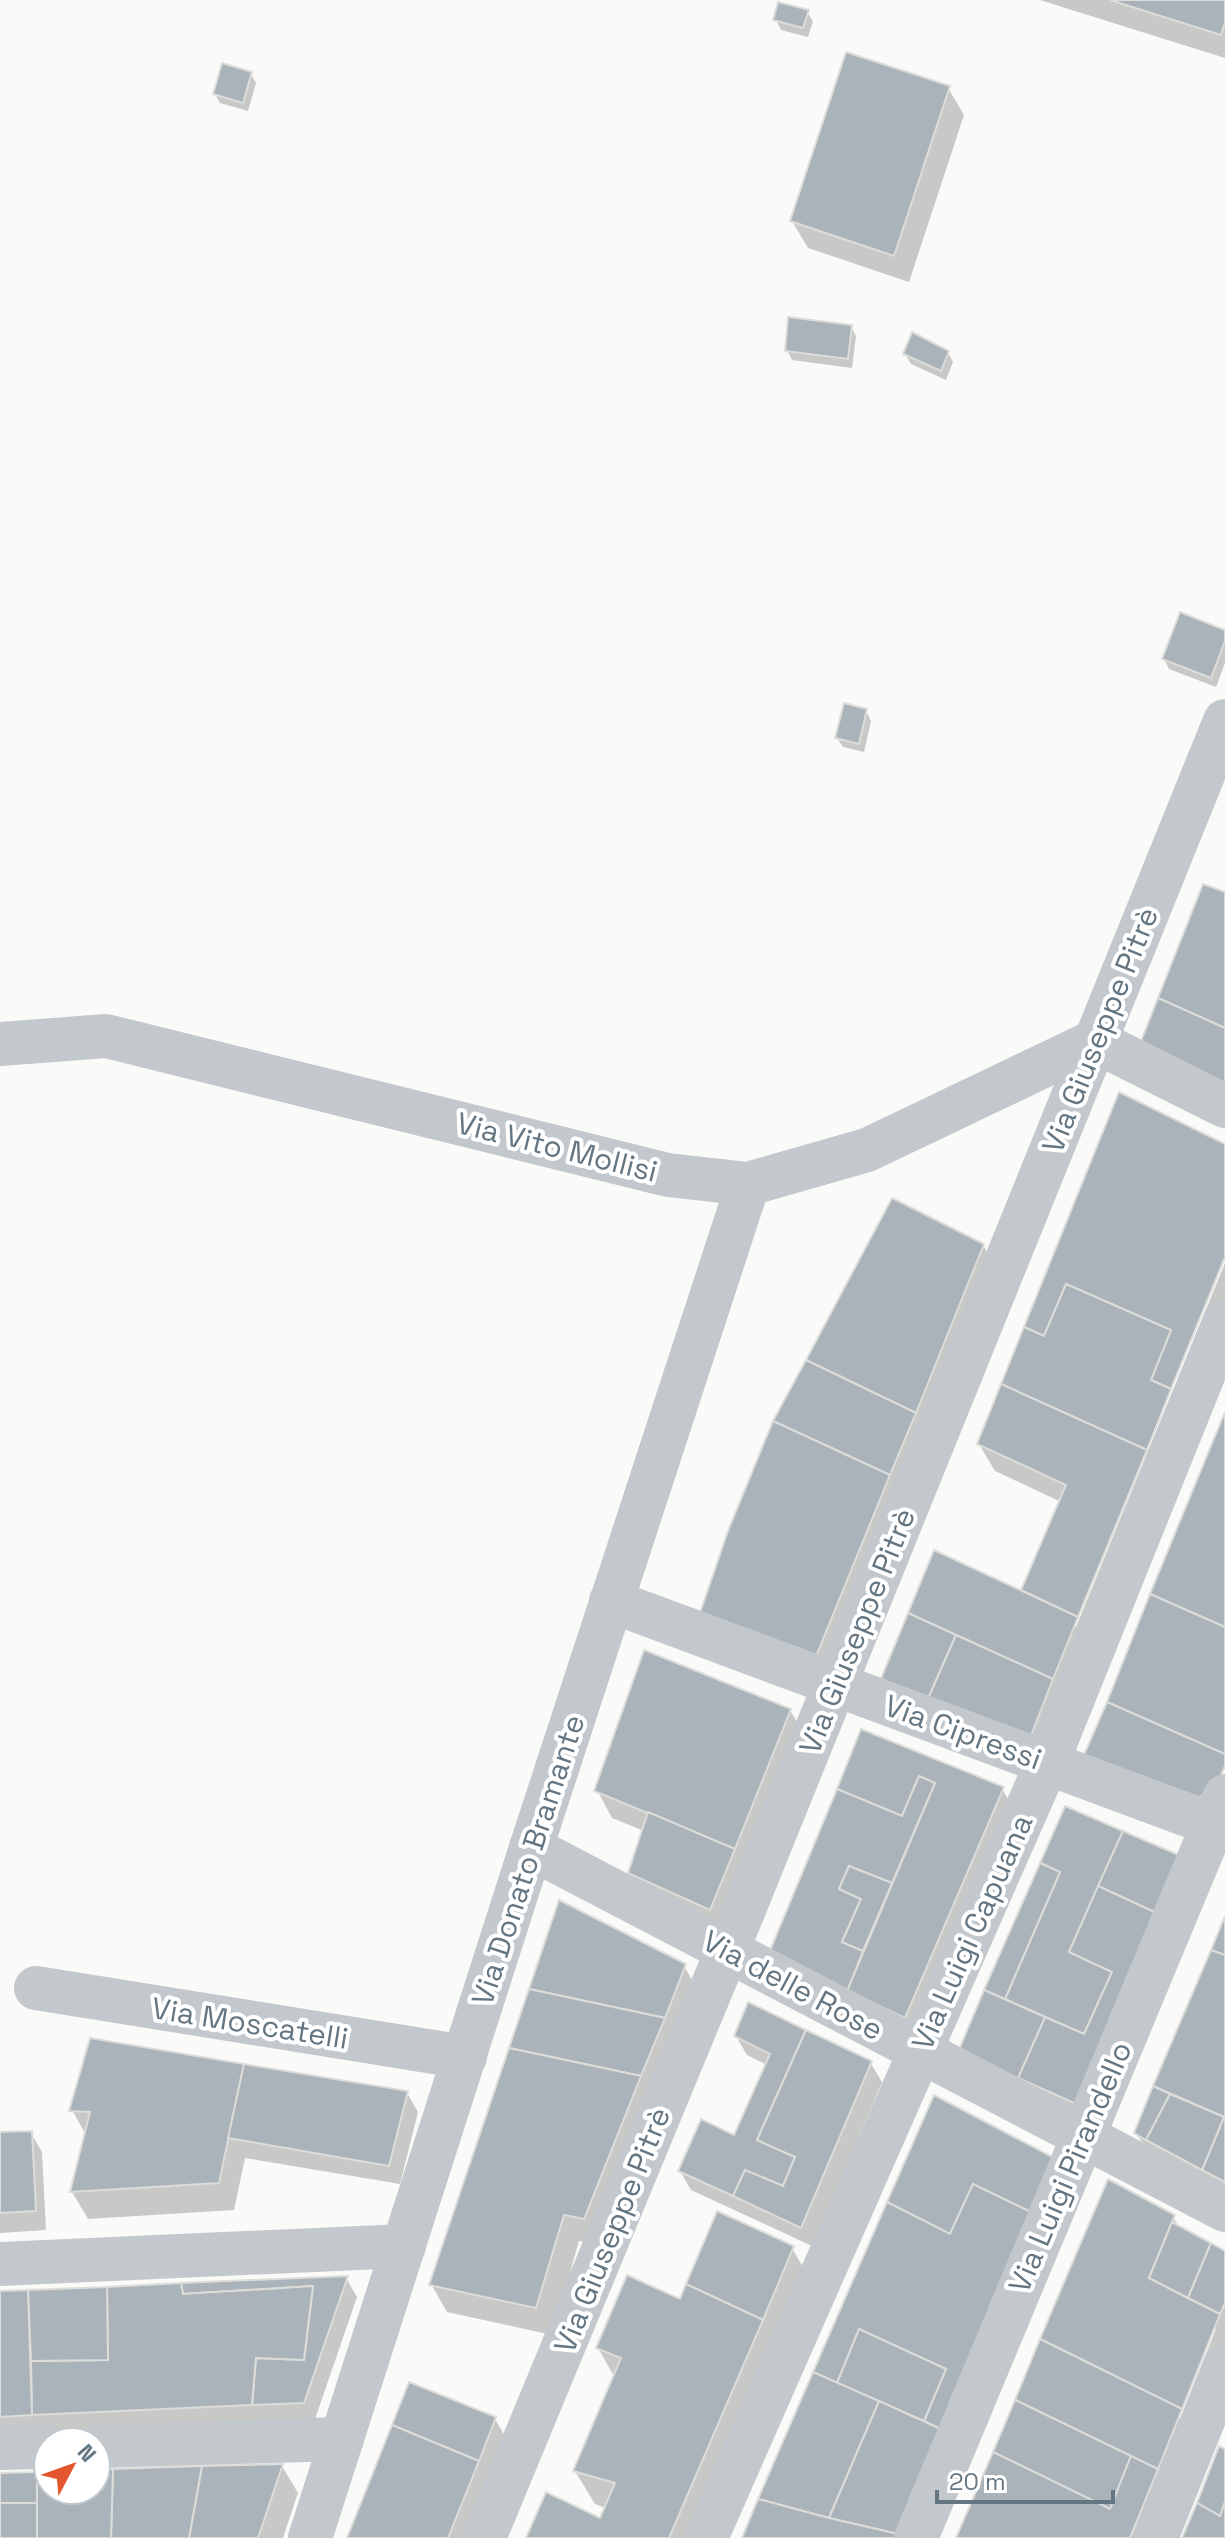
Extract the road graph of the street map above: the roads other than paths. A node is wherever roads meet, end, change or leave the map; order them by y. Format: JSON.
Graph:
{"nodes":[{"id":1,"x":1225,"y":721,"type":"edge"},
{"id":2,"x":1095,"y":1041,"type":"junction"},
{"id":3,"x":0,"y":1044,"type":"edge"},
{"id":4,"x":1225,"y":1106,"type":"edge"},
{"id":5,"x":748,"y":1184,"type":"junction"},
{"id":6,"x":1225,"y":1321,"type":"edge"},
{"id":7,"x":611,"y":1601,"type":"junction"},
{"id":8,"x":835,"y":1685,"type":"junction"},
{"id":9,"x":1047,"y":1763,"type":"junction"},
{"id":10,"x":1221,"y":1816,"type":"edge"},
{"id":11,"x":531,"y":1848,"type":"junction"},
{"id":12,"x":727,"y":1951,"type":"junction"},
{"id":13,"x":36,"y":1988,"type":"dead end"},
{"id":14,"x":919,"y":2051,"type":"junction"},
{"id":15,"x":465,"y":2057,"type":"junction"},
{"id":16,"x":1082,"y":2136,"type":"junction"},
{"id":17,"x":1225,"y":2210,"type":"edge"},
{"id":18,"x":404,"y":2246,"type":"junction"},
{"id":19,"x":0,"y":2264,"type":"edge"},
{"id":20,"x":1225,"y":2366,"type":"edge"},
{"id":21,"x":342,"y":2439,"type":"junction"},
{"id":22,"x":112,"y":2446,"type":"edge"},
{"id":23,"x":32,"y":2447,"type":"edge"},
{"id":24,"x":0,"y":2448,"type":"edge"},
{"id":25,"x":310,"y":2538,"type":"edge"},
{"id":26,"x":484,"y":2538,"type":"edge"},
{"id":27,"x":706,"y":2538,"type":"edge"},
{"id":28,"x":916,"y":2538,"type":"edge"},
{"id":29,"x":1156,"y":2538,"type":"edge"}],
"edges":[{"from":1,"to":2,"type":"street","name":"Via Giuseppe Pitrè"},
{"from":2,"to":4,"type":"street"},
{"from":2,"to":5,"type":"street","name":"Via Vito Mollisi"},
{"from":2,"to":8,"type":"street","name":"Via Giuseppe Pitrè"},
{"from":3,"to":5,"type":"street","name":"Via Vito Mollisi"},
{"from":5,"to":7,"type":"street","name":"Via Donato Bramante"},
{"from":6,"to":9,"type":"street","name":"Via Luigi Capuana"},
{"from":7,"to":8,"type":"street","name":"Via Cipressi"},
{"from":7,"to":11,"type":"street","name":"Via Donato Bramante"},
{"from":8,"to":9,"type":"street","name":"Via Cipressi"},
{"from":8,"to":12,"type":"street","name":"Via Giuseppe Pitrè"},
{"from":9,"to":10,"type":"street","name":"Via Cipressi"},
{"from":9,"to":14,"type":"street","name":"Via Luigi Capuana"},
{"from":10,"to":16,"type":"street","name":"Via Luigi Pirandello"},
{"from":11,"to":12,"type":"street","name":"Via delle Rose"},
{"from":11,"to":15,"type":"street","name":"Via Donato Bramante"},
{"from":12,"to":14,"type":"street","name":"Via delle Rose"},
{"from":12,"to":26,"type":"street","name":"Via Giuseppe Pitrè"},
{"from":13,"to":15,"type":"street","name":"Via Moscatelli"},
{"from":14,"to":16,"type":"street","name":"Via delle Rose"},
{"from":14,"to":27,"type":"street","name":"Via Luigi Capuana"},
{"from":15,"to":18,"type":"street","name":"Via Donato Bramante"},
{"from":16,"to":17,"type":"street","name":"Via delle Rose"},
{"from":16,"to":28,"type":"street","name":"Via Luigi Pirandello"},
{"from":18,"to":19,"type":"street"},
{"from":18,"to":21,"type":"street","name":"Via Donato Bramante"},
{"from":20,"to":29,"type":"street"},
{"from":21,"to":22,"type":"street"},
{"from":21,"to":25,"type":"street","name":"Via Donato Bramante"},
{"from":23,"to":24,"type":"street"}]}
